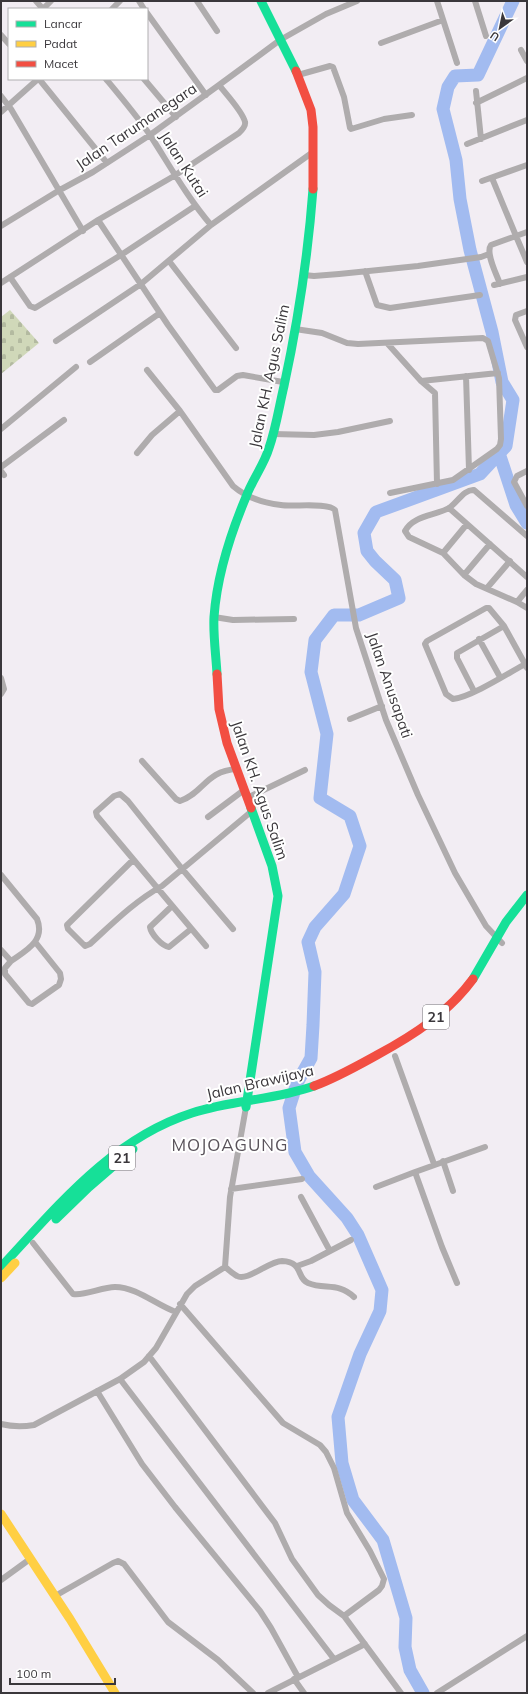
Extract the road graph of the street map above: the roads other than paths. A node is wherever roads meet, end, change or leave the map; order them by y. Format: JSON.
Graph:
{"nodes":[{"id":1,"x":197,"y":1,"type":"edge"},
{"id":2,"x":261,"y":1,"type":"edge"},
{"id":3,"x":358,"y":1,"type":"edge"},
{"id":4,"x":437,"y":1,"type":"edge"},
{"id":5,"x":475,"y":1,"type":"edge"},
{"id":6,"x":148,"y":14,"type":"edge"},
{"id":7,"x":443,"y":20,"type":"junction"},
{"id":8,"x":217,"y":31,"type":"dead end"},
{"id":9,"x":1,"y":35,"type":"edge"},
{"id":10,"x":486,"y":36,"type":"dead end"},
{"id":11,"x":280,"y":40,"type":"junction"},
{"id":12,"x":8,"y":43,"type":"edge"},
{"id":13,"x":381,"y":43,"type":"dead end"},
{"id":14,"x":521,"y":50,"type":"dead end"},
{"id":15,"x":527,"y":61,"type":"edge"},
{"id":16,"x":457,"y":63,"type":"dead end"},
{"id":17,"x":298,"y":75,"type":"junction"},
{"id":18,"x":527,"y":78,"type":"edge"},
{"id":19,"x":38,"y":80,"type":"edge"},
{"id":20,"x":40,"y":80,"type":"edge"},
{"id":21,"x":107,"y":80,"type":"edge"},
{"id":22,"x":145,"y":80,"type":"edge"},
{"id":23,"x":219,"y":85,"type":"junction"},
{"id":24,"x":476,"y":91,"type":"dead end"},
{"id":25,"x":206,"y":95,"type":"junction"},
{"id":26,"x":1,"y":96,"type":"edge"},
{"id":27,"x":476,"y":103,"type":"junction"},
{"id":28,"x":8,"y":106,"type":"junction"},
{"id":29,"x":1,"y":112,"type":"edge"},
{"id":30,"x":412,"y":115,"type":"dead end"},
{"id":31,"x":176,"y":117,"type":"junction"},
{"id":32,"x":527,"y":120,"type":"edge"},
{"id":33,"x":150,"y":135,"type":"junction"},
{"id":34,"x":481,"y":138,"type":"junction"},
{"id":35,"x":467,"y":144,"type":"dead end"},
{"id":36,"x":313,"y":152,"type":"junction"},
{"id":37,"x":107,"y":163,"type":"junction"},
{"id":38,"x":527,"y":164,"type":"edge"},
{"id":39,"x":174,"y":176,"type":"junction"},
{"id":40,"x":492,"y":178,"type":"junction"},
{"id":41,"x":482,"y":181,"type":"dead end"},
{"id":42,"x":58,"y":191,"type":"junction"},
{"id":43,"x":195,"y":206,"type":"junction"},
{"id":44,"x":98,"y":220,"type":"junction"},
{"id":45,"x":211,"y":225,"type":"junction"},
{"id":46,"x":1,"y":226,"type":"edge"},
{"id":47,"x":83,"y":231,"type":"junction"},
{"id":48,"x":527,"y":232,"type":"edge"},
{"id":49,"x":516,"y":236,"type":"junction"},
{"id":50,"x":122,"y":254,"type":"junction"},
{"id":51,"x":489,"y":254,"type":"junction"},
{"id":52,"x":169,"y":261,"type":"junction"},
{"id":53,"x":527,"y":262,"type":"edge"},
{"id":54,"x":364,"y":271,"type":"junction"},
{"id":55,"x":304,"y":275,"type":"junction"},
{"id":56,"x":10,"y":277,"type":"junction"},
{"id":57,"x":527,"y":277,"type":"edge"},
{"id":58,"x":1,"y":283,"type":"edge"},
{"id":59,"x":141,"y":284,"type":"junction"},
{"id":60,"x":480,"y":295,"type":"dead end"},
{"id":61,"x":527,"y":311,"type":"edge"},
{"id":62,"x":160,"y":313,"type":"junction"},
{"id":63,"x":295,"y":328,"type":"junction"},
{"id":64,"x":56,"y":341,"type":"dead end"},
{"id":65,"x":387,"y":343,"type":"junction"},
{"id":66,"x":527,"y":347,"type":"edge"},
{"id":67,"x":236,"y":348,"type":"dead end"},
{"id":68,"x":90,"y":362,"type":"dead end"},
{"id":69,"x":76,"y":367,"type":"dead end"},
{"id":70,"x":147,"y":370,"type":"dead end"},
{"id":71,"x":498,"y":373,"type":"junction"},
{"id":72,"x":466,"y":376,"type":"junction"},
{"id":73,"x":434,"y":379,"type":"junction"},
{"id":74,"x":421,"y":381,"type":"junction"},
{"id":75,"x":283,"y":382,"type":"junction"},
{"id":76,"x":435,"y":393,"type":"junction"},
{"id":77,"x":180,"y":411,"type":"junction"},
{"id":78,"x":64,"y":420,"type":"dead end"},
{"id":79,"x":390,"y":421,"type":"dead end"},
{"id":80,"x":1,"y":429,"type":"edge"},
{"id":81,"x":273,"y":434,"type":"junction"},
{"id":82,"x":137,"y":453,"type":"dead end"},
{"id":83,"x":1,"y":468,"type":"edge"},
{"id":84,"x":469,"y":470,"type":"junction"},
{"id":85,"x":527,"y":471,"type":"edge"},
{"id":86,"x":436,"y":484,"type":"junction"},
{"id":87,"x":390,"y":493,"type":"dead end"},
{"id":88,"x":246,"y":496,"type":"junction"},
{"id":89,"x":527,"y":506,"type":"edge"},
{"id":90,"x":449,"y":508,"type":"junction"},
{"id":91,"x":467,"y":524,"type":"junction"},
{"id":92,"x":527,"y":536,"type":"edge"},
{"id":93,"x":490,"y":544,"type":"junction"},
{"id":94,"x":443,"y":553,"type":"junction"},
{"id":95,"x":510,"y":561,"type":"junction"},
{"id":96,"x":464,"y":575,"type":"junction"},
{"id":97,"x":527,"y":577,"type":"edge"},
{"id":98,"x":487,"y":588,"type":"junction"},
{"id":99,"x":527,"y":590,"type":"edge"},
{"id":100,"x":517,"y":602,"type":"junction"},
{"id":101,"x":527,"y":608,"type":"edge"},
{"id":102,"x":214,"y":617,"type":"junction"},
{"id":103,"x":294,"y":619,"type":"dead end"},
{"id":104,"x":504,"y":626,"type":"junction"},
{"id":105,"x":479,"y":639,"type":"junction"},
{"id":106,"x":526,"y":665,"type":"edge"},
{"id":107,"x":500,"y":677,"type":"junction"},
{"id":108,"x":1,"y":678,"type":"edge"},
{"id":109,"x":474,"y":691,"type":"junction"},
{"id":110,"x":1,"y":694,"type":"edge"},
{"id":111,"x":382,"y":706,"type":"junction"},
{"id":112,"x":350,"y":719,"type":"dead end"},
{"id":113,"x":142,"y":761,"type":"dead end"},
{"id":114,"x":237,"y":769,"type":"junction"},
{"id":115,"x":305,"y":770,"type":"dead end"},
{"id":116,"x":246,"y":794,"type":"junction"},
{"id":117,"x":252,"y":811,"type":"junction"},
{"id":118,"x":208,"y":817,"type":"dead end"},
{"id":119,"x":133,"y":860,"type":"junction"},
{"id":120,"x":183,"y":870,"type":"junction"},
{"id":121,"x":1,"y":875,"type":"edge"},
{"id":122,"x":157,"y":889,"type":"junction"},
{"id":123,"x":527,"y":895,"type":"edge"},
{"id":124,"x":172,"y":906,"type":"junction"},
{"id":125,"x":527,"y":906,"type":"edge"},
{"id":126,"x":191,"y":928,"type":"junction"},
{"id":127,"x":232,"y":929,"type":"dead end"},
{"id":128,"x":499,"y":941,"type":"junction"},
{"id":129,"x":36,"y":943,"type":"junction"},
{"id":130,"x":206,"y":946,"type":"dead end"},
{"id":131,"x":1,"y":950,"type":"edge"},
{"id":132,"x":11,"y":961,"type":"junction"},
{"id":133,"x":395,"y":1056,"type":"junction"},
{"id":134,"x":301,"y":1093,"type":"junction"},
{"id":135,"x":247,"y":1103,"type":"junction"},
{"id":136,"x":485,"y":1147,"type":"dead end"},
{"id":137,"x":443,"y":1161,"type":"junction"},
{"id":138,"x":434,"y":1164,"type":"junction"},
{"id":139,"x":415,"y":1172,"type":"junction"},
{"id":140,"x":302,"y":1179,"type":"dead end"},
{"id":141,"x":376,"y":1187,"type":"dead end"},
{"id":142,"x":231,"y":1189,"type":"junction"},
{"id":143,"x":453,"y":1191,"type":"dead end"},
{"id":144,"x":301,"y":1197,"type":"dead end"},
{"id":145,"x":351,"y":1240,"type":"dead end"},
{"id":146,"x":33,"y":1243,"type":"junction"},
{"id":147,"x":330,"y":1251,"type":"junction"},
{"id":148,"x":225,"y":1266,"type":"junction"},
{"id":149,"x":297,"y":1266,"type":"junction"},
{"id":150,"x":1,"y":1267,"type":"edge"},
{"id":151,"x":1,"y":1278,"type":"edge"},
{"id":152,"x":456,"y":1283,"type":"dead end"},
{"id":153,"x":354,"y":1297,"type":"dead end"},
{"id":154,"x":180,"y":1304,"type":"junction"},
{"id":155,"x":176,"y":1312,"type":"junction"},
{"id":156,"x":149,"y":1356,"type":"junction"},
{"id":157,"x":120,"y":1379,"type":"junction"},
{"id":158,"x":97,"y":1391,"type":"junction"},
{"id":159,"x":1,"y":1424,"type":"edge"},
{"id":160,"x":1,"y":1514,"type":"edge"},
{"id":161,"x":30,"y":1559,"type":"junction"},
{"id":162,"x":1,"y":1580,"type":"edge"},
{"id":163,"x":55,"y":1596,"type":"junction"},
{"id":164,"x":344,"y":1616,"type":"junction"},
{"id":165,"x":527,"y":1636,"type":"edge"},
{"id":166,"x":365,"y":1644,"type":"junction"},
{"id":167,"x":334,"y":1659,"type":"junction"},
{"id":168,"x":296,"y":1678,"type":"junction"},
{"id":169,"x":115,"y":1693,"type":"edge"},
{"id":170,"x":253,"y":1693,"type":"edge"},
{"id":171,"x":268,"y":1693,"type":"edge"},
{"id":172,"x":304,"y":1693,"type":"edge"},
{"id":173,"x":401,"y":1693,"type":"edge"},
{"id":174,"x":437,"y":1693,"type":"edge"}],
"edges":[{"from":1,"to":8,"type":"street"},
{"from":2,"to":11,"type":"main road","name":"Jalan KH. Agus Salim"},
{"from":3,"to":11,"type":"street","name":"Jalan Tarumanegara"},
{"from":4,"to":7,"type":"street"},
{"from":5,"to":10,"type":"street"},
{"from":6,"to":25,"type":"street"},
{"from":7,"to":13,"type":"street"},
{"from":7,"to":16,"type":"street"},
{"from":9,"to":12,"type":"street"},
{"from":11,"to":17,"type":"main road","name":"Jalan KH. Agus Salim"},
{"from":11,"to":23,"type":"street","name":"Jalan Tarumanegara"},
{"from":14,"to":15,"type":"street"},
{"from":17,"to":30,"type":"street"},
{"from":17,"to":36,"type":"main road","name":"Jalan KH. Agus Salim"},
{"from":18,"to":27,"type":"street"},
{"from":19,"to":28,"type":"street"},
{"from":20,"to":37,"type":"street"},
{"from":21,"to":33,"type":"street","name":"Jalan Kutai"},
{"from":22,"to":31,"type":"street"},
{"from":23,"to":25,"type":"street","name":"Jalan Tarumanegara"},
{"from":23,"to":39,"type":"street"},
{"from":24,"to":27,"type":"street"},
{"from":25,"to":31,"type":"street","name":"Jalan Tarumanegara"},
{"from":26,"to":28,"type":"street"},
{"from":27,"to":34,"type":"street"},
{"from":28,"to":29,"type":"street"},
{"from":28,"to":42,"type":"street"},
{"from":31,"to":33,"type":"street","name":"Jalan Tarumanegara"},
{"from":32,"to":34,"type":"street"},
{"from":33,"to":37,"type":"street","name":"Jalan Tarumanegara"},
{"from":33,"to":39,"type":"street","name":"Jalan Kutai"},
{"from":34,"to":35,"type":"street"},
{"from":36,"to":45,"type":"street"},
{"from":36,"to":55,"type":"main road","name":"Jalan KH. Agus Salim"},
{"from":37,"to":42,"type":"street","name":"Jalan Tarumanegara"},
{"from":38,"to":40,"type":"street"},
{"from":39,"to":43,"type":"street","name":"Jalan Kutai"},
{"from":39,"to":44,"type":"street"},
{"from":40,"to":41,"type":"street"},
{"from":40,"to":49,"type":"street"},
{"from":42,"to":46,"type":"street","name":"Jalan Tarumanegara"},
{"from":42,"to":47,"type":"street"},
{"from":43,"to":45,"type":"street","name":"Jalan Kutai"},
{"from":43,"to":50,"type":"street"},
{"from":44,"to":47,"type":"street"},
{"from":44,"to":50,"type":"street"},
{"from":45,"to":52,"type":"street"},
{"from":47,"to":56,"type":"street"},
{"from":48,"to":49,"type":"street"},
{"from":49,"to":51,"type":"street"},
{"from":49,"to":53,"type":"street"},
{"from":50,"to":56,"type":"street"},
{"from":50,"to":59,"type":"street"},
{"from":51,"to":54,"type":"street"},
{"from":51,"to":57,"type":"street"},
{"from":52,"to":59,"type":"street"},
{"from":52,"to":67,"type":"street"},
{"from":54,"to":55,"type":"street"},
{"from":54,"to":60,"type":"street"},
{"from":55,"to":63,"type":"main road","name":"Jalan KH. Agus Salim"},
{"from":56,"to":58,"type":"street"},
{"from":59,"to":62,"type":"street"},
{"from":59,"to":64,"type":"street"},
{"from":61,"to":66,"type":"street"},
{"from":62,"to":68,"type":"street"},
{"from":62,"to":75,"type":"street"},
{"from":63,"to":65,"type":"street"},
{"from":63,"to":75,"type":"main road","name":"Jalan KH. Agus Salim"},
{"from":65,"to":71,"type":"street"},
{"from":65,"to":74,"type":"street"},
{"from":69,"to":80,"type":"street"},
{"from":70,"to":77,"type":"street"},
{"from":71,"to":72,"type":"street"},
{"from":71,"to":84,"type":"street"},
{"from":72,"to":73,"type":"street"},
{"from":72,"to":84,"type":"street"},
{"from":73,"to":74,"type":"street"},
{"from":73,"to":76,"type":"street"},
{"from":74,"to":76,"type":"street"},
{"from":75,"to":81,"type":"main road","name":"Jalan KH. Agus Salim"},
{"from":76,"to":86,"type":"street"},
{"from":77,"to":82,"type":"street"},
{"from":77,"to":88,"type":"street"},
{"from":78,"to":83,"type":"street"},
{"from":79,"to":81,"type":"street"},
{"from":81,"to":88,"type":"main road","name":"Jalan KH. Agus Salim"},
{"from":84,"to":86,"type":"street"},
{"from":85,"to":89,"type":"street"},
{"from":86,"to":87,"type":"street"},
{"from":88,"to":102,"type":"main road","name":"Jalan KH. Agus Salim"},
{"from":88,"to":111,"type":"street","name":"Jalan Anusapati"},
{"from":90,"to":91,"type":"street"},
{"from":90,"to":92,"type":"street"},
{"from":90,"to":94,"type":"street"},
{"from":91,"to":93,"type":"street"},
{"from":91,"to":94,"type":"street"},
{"from":93,"to":95,"type":"street"},
{"from":93,"to":96,"type":"street"},
{"from":94,"to":96,"type":"street"},
{"from":95,"to":97,"type":"street"},
{"from":95,"to":98,"type":"street"},
{"from":96,"to":98,"type":"street"},
{"from":98,"to":100,"type":"street"},
{"from":99,"to":100,"type":"street"},
{"from":100,"to":101,"type":"street"},
{"from":102,"to":103,"type":"street"},
{"from":102,"to":114,"type":"main road","name":"Jalan KH. Agus Salim"},
{"from":104,"to":105,"type":"street"},
{"from":104,"to":106,"type":"street"},
{"from":104,"to":109,"type":"street"},
{"from":105,"to":107,"type":"street"},
{"from":105,"to":109,"type":"street"},
{"from":106,"to":107,"type":"street"},
{"from":107,"to":109,"type":"street"},
{"from":108,"to":110,"type":"street"},
{"from":111,"to":112,"type":"street"},
{"from":111,"to":128,"type":"street","name":"Jalan Anusapati"},
{"from":113,"to":114,"type":"street"},
{"from":114,"to":116,"type":"main road","name":"Jalan KH. Agus Salim"},
{"from":115,"to":116,"type":"street"},
{"from":116,"to":117,"type":"main road","name":"Jalan KH. Agus Salim"},
{"from":116,"to":118,"type":"street"},
{"from":117,"to":120,"type":"street"},
{"from":117,"to":135,"type":"main road","name":"Jalan KH. Agus Salim"},
{"from":119,"to":120,"type":"street"},
{"from":119,"to":122,"type":"street"},
{"from":119,"to":122,"type":"street"},
{"from":120,"to":122,"type":"street"},
{"from":120,"to":127,"type":"street"},
{"from":121,"to":129,"type":"street"},
{"from":122,"to":124,"type":"street"},
{"from":123,"to":128,"type":"main road","name":"Jalan Brawijaya","number":"21"},
{"from":124,"to":126,"type":"street"},
{"from":124,"to":126,"type":"street"},
{"from":125,"to":128,"type":"main road","name":"Jalan Brawijaya","number":"21"},
{"from":126,"to":130,"type":"street"},
{"from":128,"to":133,"type":"main road","name":"Jalan Brawijaya","number":"21"},
{"from":128,"to":134,"type":"main road","name":"Jalan Brawijaya","number":"21"},
{"from":129,"to":132,"type":"street"},
{"from":129,"to":132,"type":"street"},
{"from":131,"to":132,"type":"street"},
{"from":133,"to":134,"type":"main road","name":"Jalan Brawijaya","number":"21"},
{"from":133,"to":138,"type":"street"},
{"from":134,"to":135,"type":"main road","name":"Jalan Brawijaya","number":"21"},
{"from":135,"to":142,"type":"street"},
{"from":135,"to":146,"type":"main road","name":"Jalan Brawijaya","number":"21"},
{"from":135,"to":150,"type":"main road","name":"Jalan Brawijaya","number":"21"},
{"from":136,"to":137,"type":"street"},
{"from":137,"to":138,"type":"street"},
{"from":137,"to":143,"type":"street"},
{"from":138,"to":139,"type":"street"},
{"from":139,"to":141,"type":"street"},
{"from":139,"to":152,"type":"street"},
{"from":140,"to":142,"type":"street"},
{"from":142,"to":148,"type":"street"},
{"from":144,"to":147,"type":"street"},
{"from":145,"to":147,"type":"street"},
{"from":146,"to":151,"type":"main road","name":"Jalan Brawijaya","number":"21"},
{"from":146,"to":155,"type":"street"},
{"from":147,"to":149,"type":"street"},
{"from":148,"to":149,"type":"street"},
{"from":148,"to":154,"type":"street"},
{"from":149,"to":153,"type":"street"},
{"from":154,"to":155,"type":"street"},
{"from":154,"to":164,"type":"street"},
{"from":155,"to":156,"type":"street"},
{"from":156,"to":157,"type":"street"},
{"from":156,"to":164,"type":"street"},
{"from":157,"to":158,"type":"street"},
{"from":157,"to":167,"type":"street"},
{"from":158,"to":159,"type":"street"},
{"from":158,"to":168,"type":"street"},
{"from":160,"to":161,"type":"main road"},
{"from":161,"to":162,"type":"street"},
{"from":161,"to":163,"type":"main road"},
{"from":163,"to":169,"type":"main road"},
{"from":163,"to":170,"type":"street"},
{"from":164,"to":166,"type":"street"},
{"from":165,"to":174,"type":"street"},
{"from":166,"to":167,"type":"street"},
{"from":166,"to":173,"type":"street"},
{"from":167,"to":168,"type":"street"},
{"from":168,"to":171,"type":"street"},
{"from":168,"to":172,"type":"street"}]}
